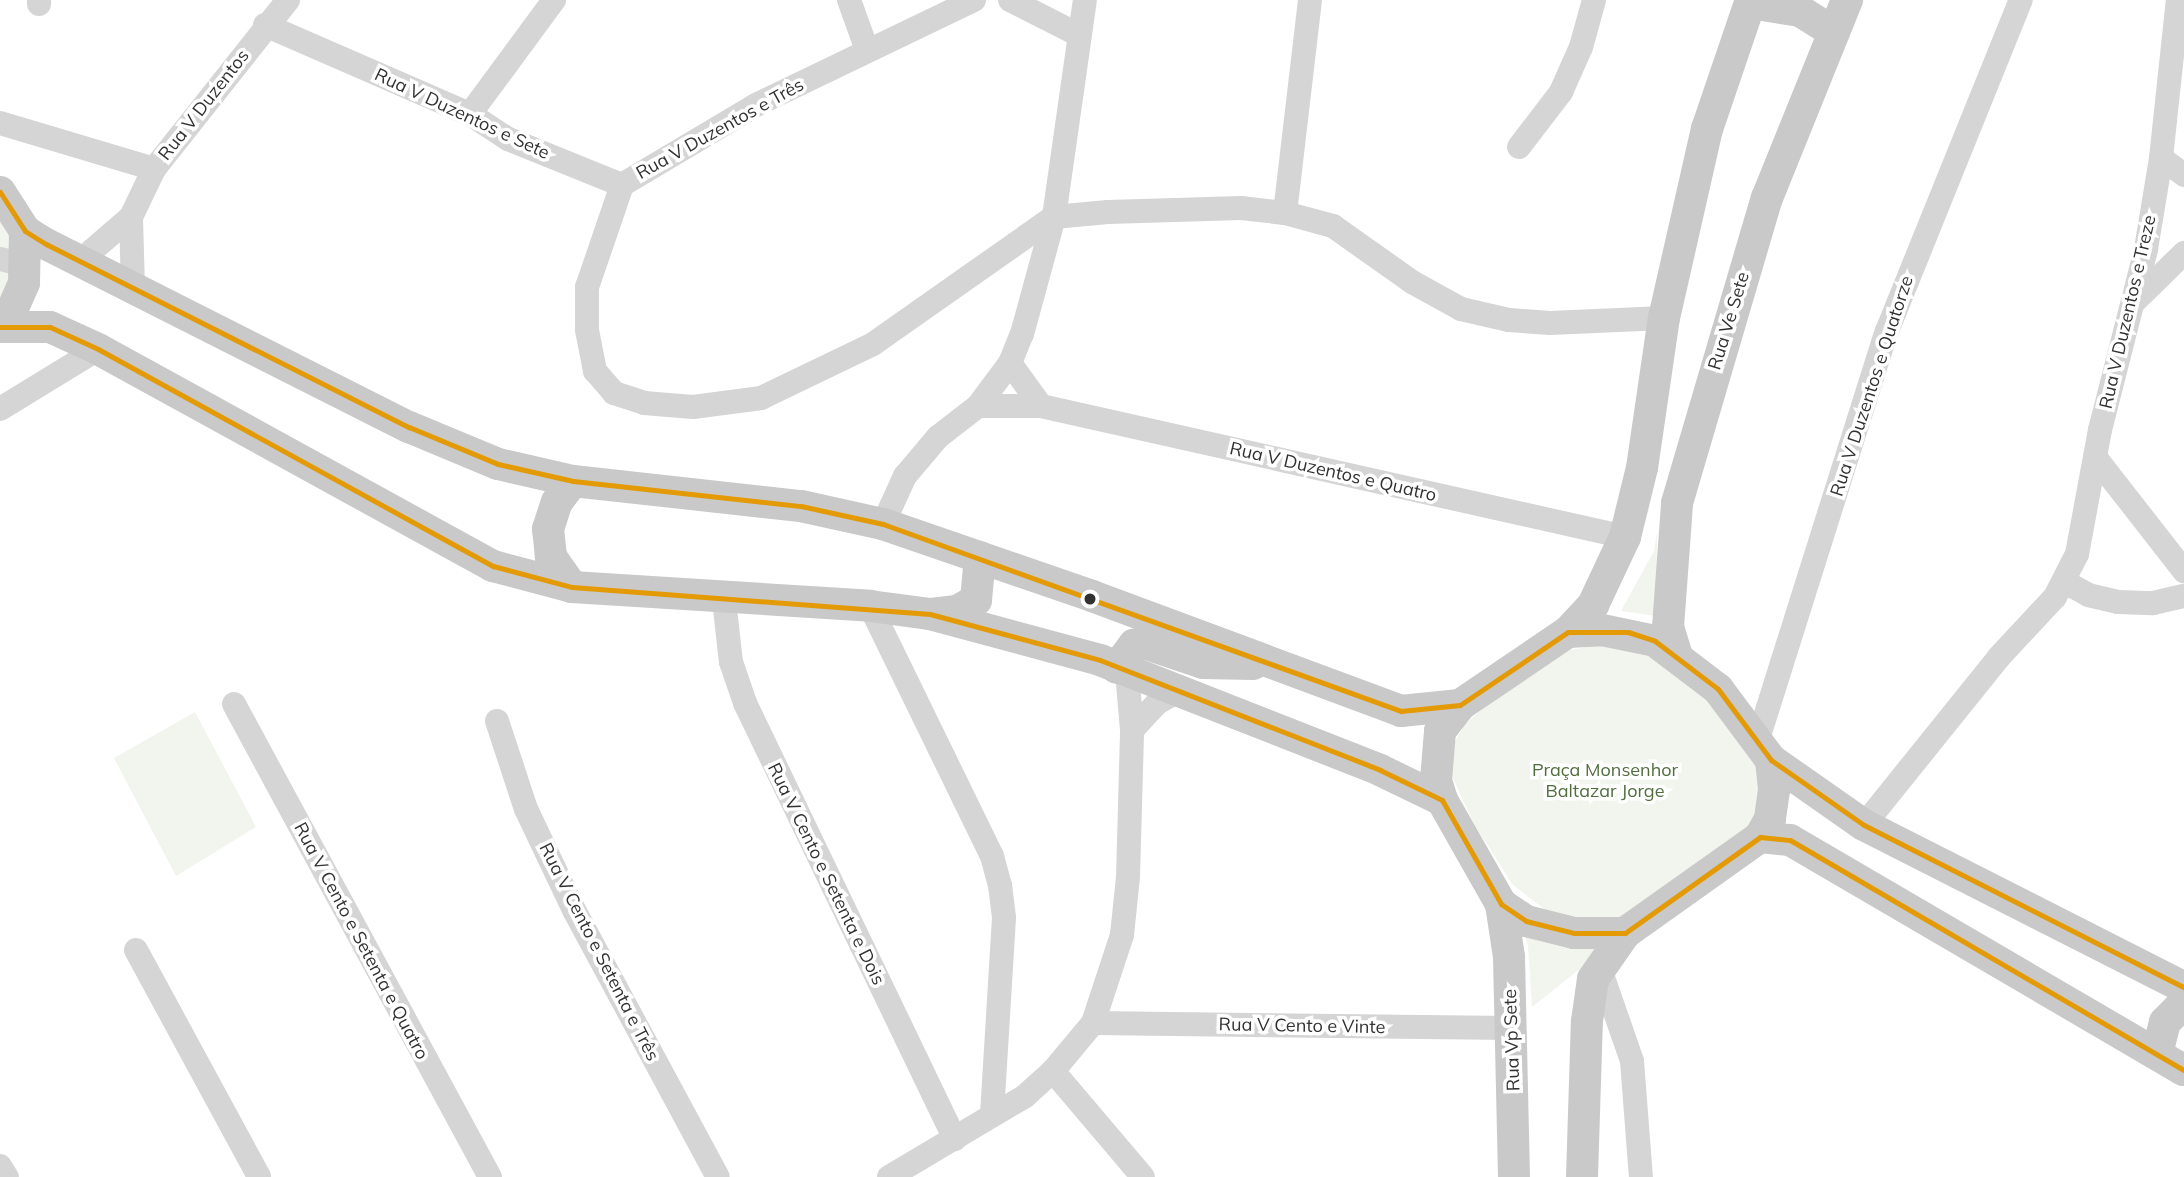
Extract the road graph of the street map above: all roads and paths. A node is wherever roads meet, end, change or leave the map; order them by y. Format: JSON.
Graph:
{"nodes":[{"id":1,"x":288,"y":0,"type":"edge"},
{"id":2,"x":554,"y":0,"type":"edge"},
{"id":3,"x":849,"y":0,"type":"edge"},
{"id":4,"x":974,"y":0,"type":"edge"},
{"id":5,"x":1010,"y":0,"type":"edge"},
{"id":6,"x":1085,"y":0,"type":"edge"},
{"id":7,"x":1310,"y":0,"type":"edge"},
{"id":8,"x":1594,"y":0,"type":"edge"},
{"id":9,"x":1847,"y":0,"type":"edge"},
{"id":10,"x":2021,"y":0,"type":"edge"},
{"id":11,"x":2178,"y":0,"type":"edge"},
{"id":12,"x":1751,"y":1,"type":"edge"},
{"id":13,"x":265,"y":26,"type":"junction"},
{"id":14,"x":1834,"y":32,"type":"junction"},
{"id":15,"x":1079,"y":35,"type":"junction"},
{"id":16,"x":867,"y":50,"type":"junction"},
{"id":17,"x":470,"y":114,"type":"junction"},
{"id":18,"x":0,"y":123,"type":"edge"},
{"id":19,"x":1519,"y":147,"type":"dead end"},
{"id":20,"x":2161,"y":158,"type":"junction"},
{"id":21,"x":154,"y":169,"type":"junction"},
{"id":22,"x":2184,"y":175,"type":"edge"},
{"id":23,"x":622,"y":185,"type":"junction"},
{"id":24,"x":0,"y":192,"type":"edge"},
{"id":25,"x":1285,"y":213,"type":"junction"},
{"id":26,"x":131,"y":217,"type":"junction"},
{"id":27,"x":1054,"y":217,"type":"junction"},
{"id":28,"x":25,"y":231,"type":"junction"},
{"id":29,"x":2184,"y":253,"type":"edge"},
{"id":30,"x":81,"y":260,"type":"junction"},
{"id":31,"x":133,"y":287,"type":"junction"},
{"id":32,"x":2134,"y":301,"type":"junction"},
{"id":33,"x":1664,"y":318,"type":"junction"},
{"id":34,"x":3,"y":325,"type":"edge"},
{"id":35,"x":98,"y":349,"type":"junction"},
{"id":36,"x":1010,"y":363,"type":"junction"},
{"id":37,"x":1652,"y":393,"type":"junction"},
{"id":38,"x":978,"y":406,"type":"junction"},
{"id":39,"x":1041,"y":406,"type":"junction"},
{"id":40,"x":0,"y":409,"type":"edge"},
{"id":41,"x":1702,"y":409,"type":"junction"},
{"id":42,"x":2095,"y":457,"type":"junction"},
{"id":43,"x":573,"y":481,"type":"junction"},
{"id":44,"x":883,"y":524,"type":"junction"},
{"id":45,"x":1625,"y":537,"type":"junction"},
{"id":46,"x":979,"y":557,"type":"junction"},
{"id":47,"x":2184,"y":571,"type":"edge"},
{"id":48,"x":2066,"y":582,"type":"junction"},
{"id":49,"x":572,"y":587,"type":"junction"},
{"id":50,"x":2184,"y":596,"type":"edge"},
{"id":51,"x":724,"y":600,"type":"junction"},
{"id":52,"x":870,"y":606,"type":"junction"},
{"id":53,"x":930,"y":614,"type":"junction"},
{"id":54,"x":1568,"y":632,"type":"junction"},
{"id":55,"x":1676,"y":653,"type":"junction"},
{"id":56,"x":1272,"y":663,"type":"junction"},
{"id":57,"x":1122,"y":670,"type":"junction"},
{"id":58,"x":1177,"y":692,"type":"junction"},
{"id":59,"x":234,"y":704,"type":"dead end"},
{"id":60,"x":1460,"y":705,"type":"junction"},
{"id":61,"x":496,"y":721,"type":"dead end"},
{"id":62,"x":1132,"y":730,"type":"junction"},
{"id":63,"x":1765,"y":750,"type":"junction"},
{"id":64,"x":1442,"y":800,"type":"junction"},
{"id":65,"x":1864,"y":825,"type":"junction"},
{"id":66,"x":1760,"y":836,"type":"junction"},
{"id":67,"x":1501,"y":904,"type":"junction"},
{"id":68,"x":1625,"y":933,"type":"junction"},
{"id":69,"x":136,"y":950,"type":"dead end"},
{"id":70,"x":1600,"y":969,"type":"junction"},
{"id":71,"x":2184,"y":987,"type":"edge"},
{"id":72,"x":2184,"y":1003,"type":"edge"},
{"id":73,"x":1093,"y":1023,"type":"junction"},
{"id":74,"x":1511,"y":1028,"type":"junction"},
{"id":75,"x":2157,"y":1054,"type":"junction"},
{"id":76,"x":2184,"y":1070,"type":"edge"},
{"id":77,"x":1053,"y":1071,"type":"junction"},
{"id":78,"x":992,"y":1116,"type":"junction"},
{"id":79,"x":955,"y":1139,"type":"junction"},
{"id":80,"x":0,"y":1166,"type":"edge"},
{"id":81,"x":7,"y":1177,"type":"edge"},
{"id":82,"x":259,"y":1177,"type":"edge"},
{"id":83,"x":489,"y":1177,"type":"edge"},
{"id":84,"x":718,"y":1177,"type":"edge"},
{"id":85,"x":889,"y":1177,"type":"edge"},
{"id":86,"x":1143,"y":1177,"type":"edge"},
{"id":87,"x":1514,"y":1177,"type":"edge"},
{"id":88,"x":1582,"y":1177,"type":"edge"},
{"id":89,"x":1641,"y":1177,"type":"edge"}],
"edges":[{"from":1,"to":13,"type":"street","name":"Rua V Duzentos"},
{"from":2,"to":17,"type":"street"},
{"from":3,"to":16,"type":"street"},
{"from":4,"to":16,"type":"street","name":"Rua V Duzentos e Três"},
{"from":5,"to":15,"type":"street"},
{"from":6,"to":15,"type":"street"},
{"from":7,"to":25,"type":"street"},
{"from":8,"to":19,"type":"street"},
{"from":9,"to":14,"type":"main road","name":"Rua Ve Sete"},
{"from":10,"to":63,"type":"street","name":"Rua V Duzentos e Quatorze"},
{"from":11,"to":20,"type":"street","name":"Rua V Duzentos e Treze"},
{"from":12,"to":14,"type":"main road"},
{"from":12,"to":33,"type":"main road"},
{"from":13,"to":17,"type":"street","name":"Rua V Duzentos e Sete"},
{"from":13,"to":21,"type":"street","name":"Rua V Duzentos"},
{"from":14,"to":41,"type":"main road","name":"Rua Ve Sete"},
{"from":15,"to":27,"type":"street"},
{"from":16,"to":23,"type":"street","name":"Rua V Duzentos e Três"},
{"from":17,"to":23,"type":"street","name":"Rua V Duzentos e Sete"},
{"from":18,"to":21,"type":"street"},
{"from":20,"to":22,"type":"street"},
{"from":20,"to":32,"type":"street","name":"Rua V Duzentos e Treze"},
{"from":21,"to":26,"type":"street","name":"Rua V Duzentos"},
{"from":23,"to":27,"type":"street","name":"Rua V Duzentos e Três"},
{"from":24,"to":28,"type":"main road"},
{"from":25,"to":27,"type":"street"},
{"from":25,"to":33,"type":"street"},
{"from":26,"to":30,"type":"street","name":"Rua V Duzentos"},
{"from":26,"to":31,"type":"street","name":"Rua V Duzentos"},
{"from":27,"to":36,"type":"street"},
{"from":28,"to":30,"type":"main road"},
{"from":28,"to":34,"type":"main road"},
{"from":29,"to":32,"type":"street"},
{"from":30,"to":31,"type":"main road"},
{"from":31,"to":43,"type":"main road"},
{"from":32,"to":42,"type":"street","name":"Rua V Duzentos e Treze"},
{"from":33,"to":37,"type":"main road"},
{"from":34,"to":35,"type":"main road"},
{"from":35,"to":40,"type":"street"},
{"from":35,"to":49,"type":"main road"},
{"from":36,"to":38,"type":"street"},
{"from":36,"to":39,"type":"street"},
{"from":37,"to":41,"type":"main road"},
{"from":37,"to":45,"type":"main road"},
{"from":38,"to":39,"type":"street","name":"Rua V Duzentos e Quatro"},
{"from":38,"to":44,"type":"street"},
{"from":39,"to":45,"type":"street","name":"Rua V Duzentos e Quatro"},
{"from":41,"to":55,"type":"main road","name":"Rua Ve Sete"},
{"from":42,"to":47,"type":"street"},
{"from":42,"to":48,"type":"street","name":"Rua V Duzentos e Treze"},
{"from":43,"to":44,"type":"main road"},
{"from":43,"to":49,"type":"main road"},
{"from":44,"to":46,"type":"main road"},
{"from":45,"to":54,"type":"main road"},
{"from":46,"to":53,"type":"main road"},
{"from":46,"to":56,"type":"main road"},
{"from":48,"to":50,"type":"street"},
{"from":48,"to":65,"type":"street","name":"Rua V Duzentos e Treze"},
{"from":49,"to":51,"type":"main road"},
{"from":51,"to":52,"type":"main road"},
{"from":51,"to":79,"type":"street","name":"Rua V Cento e Setenta e Dois"},
{"from":52,"to":53,"type":"main road"},
{"from":52,"to":78,"type":"street"},
{"from":53,"to":57,"type":"main road"},
{"from":54,"to":55,"type":"main road"},
{"from":54,"to":60,"type":"main road"},
{"from":55,"to":63,"type":"main road"},
{"from":56,"to":57,"type":"main road"},
{"from":56,"to":60,"type":"main road"},
{"from":57,"to":58,"type":"main road"},
{"from":57,"to":62,"type":"street"},
{"from":58,"to":62,"type":"street"},
{"from":58,"to":64,"type":"main road"},
{"from":59,"to":83,"type":"street","name":"Rua V Cento e Setenta e Quatro"},
{"from":60,"to":64,"type":"main road"},
{"from":61,"to":84,"type":"street","name":"Rua V Cento e Setenta e Três"},
{"from":62,"to":73,"type":"street"},
{"from":63,"to":65,"type":"main road"},
{"from":63,"to":66,"type":"main road"},
{"from":64,"to":67,"type":"main road"},
{"from":65,"to":71,"type":"main road"},
{"from":66,"to":68,"type":"main road"},
{"from":66,"to":75,"type":"main road"},
{"from":67,"to":68,"type":"main road"},
{"from":67,"to":74,"type":"main road","name":"Rua Vp Sete"},
{"from":68,"to":70,"type":"main road"},
{"from":69,"to":82,"type":"street"},
{"from":70,"to":88,"type":"main road"},
{"from":70,"to":89,"type":"street"},
{"from":72,"to":75,"type":"main road"},
{"from":73,"to":74,"type":"street","name":"Rua V Cento e Vinte"},
{"from":73,"to":77,"type":"street"},
{"from":74,"to":87,"type":"main road","name":"Rua Vp Sete"},
{"from":75,"to":76,"type":"main road"},
{"from":77,"to":78,"type":"street"},
{"from":77,"to":86,"type":"street"},
{"from":78,"to":79,"type":"street"},
{"from":79,"to":85,"type":"street"},
{"from":80,"to":81,"type":"street"}]}
